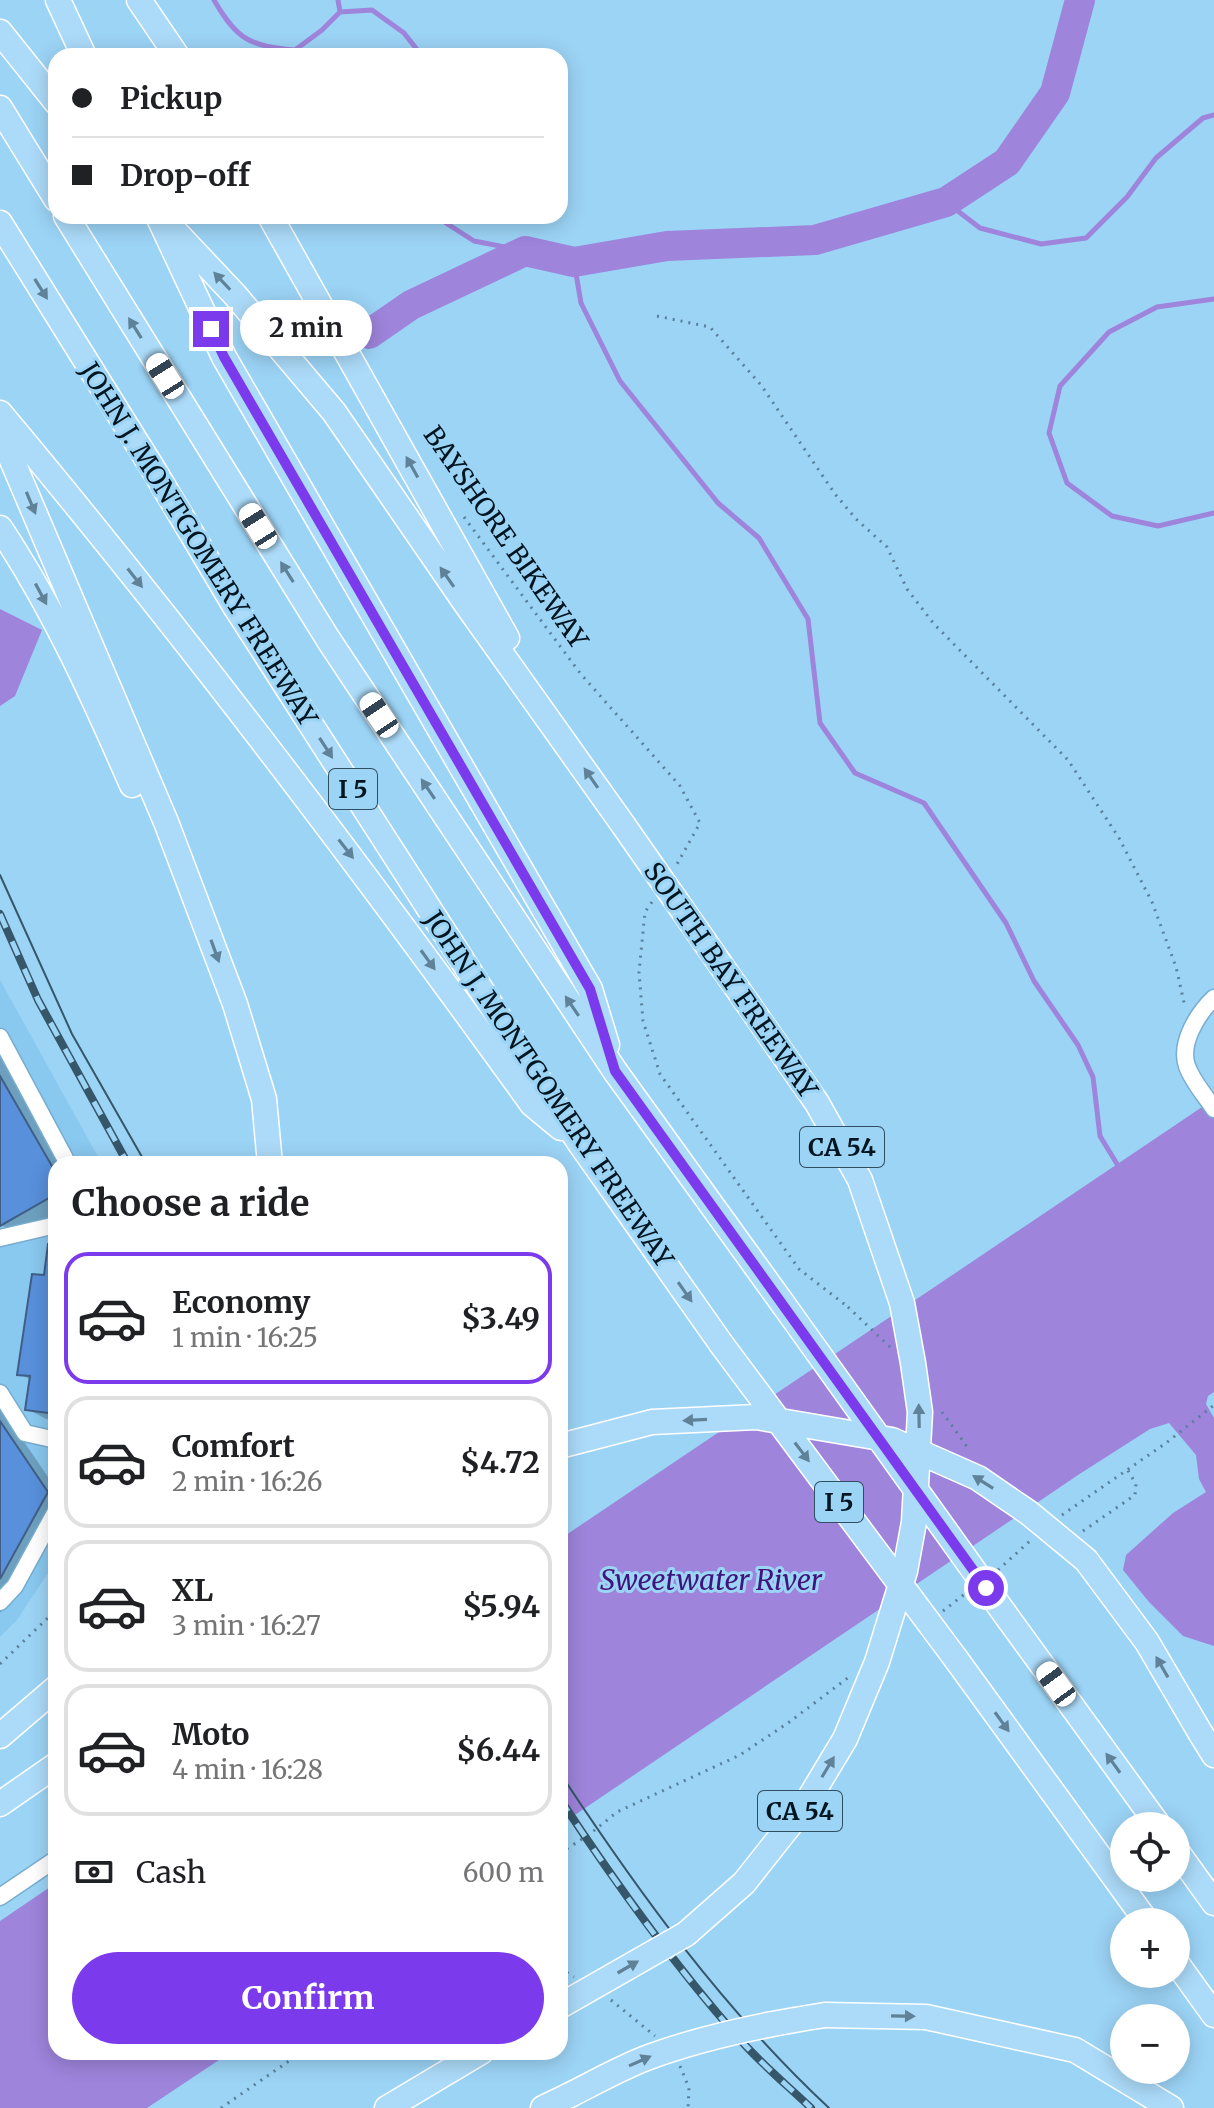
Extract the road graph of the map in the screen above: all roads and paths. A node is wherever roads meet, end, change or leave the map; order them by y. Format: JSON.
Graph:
{"nodes":[{"id":1,"x":58,"y":0,"type":"edge"},
{"id":2,"x":139,"y":0,"type":"edge"},
{"id":3,"x":0,"y":32,"type":"edge"},
{"id":4,"x":80,"y":48,"type":"edge"},
{"id":5,"x":172,"y":48,"type":"edge"},
{"id":6,"x":48,"y":92,"type":"edge"},
{"id":7,"x":0,"y":108,"type":"edge"},
{"id":8,"x":48,"y":186,"type":"edge"},
{"id":9,"x":0,"y":223,"type":"edge"},
{"id":10,"x":71,"y":224,"type":"edge"},
{"id":11,"x":163,"y":224,"type":"edge"},
{"id":12,"x":167,"y":224,"type":"edge"},
{"id":13,"x":274,"y":224,"type":"edge"},
{"id":14,"x":657,"y":316,"type":"dead end"},
{"id":15,"x":0,"y":413,"type":"edge"},
{"id":16,"x":0,"y":432,"type":"edge"},
{"id":17,"x":463,"y":515,"type":"dead end"},
{"id":18,"x":0,"y":528,"type":"edge"},
{"id":19,"x":558,"y":731,"type":"junction"},
{"id":20,"x":678,"y":863,"type":"dead end"},
{"id":21,"x":195,"y":898,"type":"junction"},
{"id":22,"x":645,"y":912,"type":"dead end"},
{"id":23,"x":1214,"y":998,"type":"edge"},
{"id":24,"x":1189,"y":1031,"type":"junction"},
{"id":25,"x":0,"y":1037,"type":"edge"},
{"id":26,"x":615,"y":1071,"type":"junction"},
{"id":27,"x":1214,"y":1109,"type":"edge"},
{"id":28,"x":579,"y":1142,"type":"junction"},
{"id":29,"x":64,"y":1156,"type":"edge"},
{"id":30,"x":269,"y":1156,"type":"edge"},
{"id":31,"x":48,"y":1227,"type":"edge"},
{"id":32,"x":0,"y":1238,"type":"edge"},
{"id":33,"x":892,"y":1349,"type":"dead end"},
{"id":34,"x":0,"y":1393,"type":"edge"},
{"id":35,"x":936,"y":1404,"type":"dead end"},
{"id":36,"x":1214,"y":1405,"type":"edge"},
{"id":37,"x":48,"y":1438,"type":"edge"},
{"id":38,"x":568,"y":1444,"type":"edge"},
{"id":39,"x":978,"y":1461,"type":"dead end"},
{"id":40,"x":1127,"y":1469,"type":"junction"},
{"id":41,"x":1054,"y":1520,"type":"dead end"},
{"id":42,"x":48,"y":1526,"type":"edge"},
{"id":43,"x":1028,"y":1530,"type":"dead end"},
{"id":44,"x":1040,"y":1532,"type":"dead end"},
{"id":45,"x":1073,"y":1537,"type":"dead end"},
{"id":46,"x":1037,"y":1541,"type":"dead end"},
{"id":47,"x":997,"y":1570,"type":"dead end"},
{"id":48,"x":972,"y":1589,"type":"dead end"},
{"id":49,"x":0,"y":1602,"type":"edge"},
{"id":50,"x":48,"y":1618,"type":"edge"},
{"id":51,"x":934,"y":1618,"type":"dead end"},
{"id":52,"x":0,"y":1664,"type":"edge"},
{"id":53,"x":849,"y":1676,"type":"dead end"},
{"id":54,"x":48,"y":1695,"type":"edge"},
{"id":55,"x":0,"y":1736,"type":"edge"},
{"id":56,"x":1208,"y":1744,"type":"edge"},
{"id":57,"x":48,"y":1771,"type":"edge"},
{"id":58,"x":0,"y":1804,"type":"edge"},
{"id":59,"x":1149,"y":1812,"type":"edge"},
{"id":60,"x":568,"y":1847,"type":"edge"},
{"id":61,"x":48,"y":1864,"type":"edge"},
{"id":62,"x":1190,"y":1870,"type":"edge"},
{"id":63,"x":0,"y":1897,"type":"edge"},
{"id":64,"x":1214,"y":1903,"type":"edge"},
{"id":65,"x":1137,"y":1908,"type":"edge"},
{"id":66,"x":568,"y":1973,"type":"edge"},
{"id":67,"x":1190,"y":1982,"type":"edge"},
{"id":68,"x":583,"y":1983,"type":"dead end"},
{"id":69,"x":606,"y":1997,"type":"dead end"},
{"id":70,"x":568,"y":2001,"type":"edge"},
{"id":71,"x":1214,"y":2015,"type":"edge"},
{"id":72,"x":658,"y":2039,"type":"dead end"},
{"id":73,"x":290,"y":2060,"type":"edge"},
{"id":74,"x":468,"y":2060,"type":"edge"},
{"id":75,"x":678,"y":2061,"type":"dead end"},
{"id":76,"x":221,"y":2108,"type":"edge"},
{"id":77,"x":387,"y":2108,"type":"edge"},
{"id":78,"x":543,"y":2108,"type":"edge"},
{"id":79,"x":688,"y":2108,"type":"edge"},
{"id":80,"x":1171,"y":2108,"type":"edge"}],
"edges":[{"from":1,"to":4,"type":"highway"},
{"from":2,"to":5,"type":"highway"},
{"from":3,"to":6,"type":"highway"},
{"from":7,"to":8,"type":"highway"},
{"from":9,"to":28,"type":"highway","name":"JOHN J. MONTGOMERY FREEWAY","number":"I 5","one_way":true},
{"from":26,"to":10,"type":"highway","number":"I 5","one_way":true},
{"from":11,"to":26,"type":"highway"},
{"from":19,"to":12,"type":"highway","one_way":true},
{"from":19,"to":13,"type":"highway","one_way":true},
{"from":14,"to":24,"type":"path"},
{"from":15,"to":28,"type":"highway","one_way":true},
{"from":16,"to":21,"type":"highway","one_way":true},
{"from":17,"to":20,"type":"path","name":"BAYSHORE BIKEWAY"},
{"from":18,"to":21,"type":"highway","one_way":true},
{"from":70,"to":19,"type":"highway","name":"SOUTH BAY FREEWAY","number":"CA 54","one_way":true,"bridge":true},
{"from":21,"to":30,"type":"highway","one_way":true},
{"from":22,"to":33,"type":"path","bridge":true},
{"from":23,"to":24,"type":"lane"},
{"from":24,"to":27,"type":"lane"},
{"from":25,"to":29,"type":"lane"},
{"from":59,"to":26,"type":"highway","number":"I 5","one_way":true,"bridge":true},
{"from":28,"to":65,"type":"highway","name":"JOHN J. MONTGOMERY FREEWAY","number":"I 5","one_way":true,"bridge":true},
{"from":31,"to":32,"type":"lane"},
{"from":34,"to":37,"type":"lane"},
{"from":35,"to":39,"type":"path","bridge":true},
{"from":36,"to":40,"type":"path"},
{"from":56,"to":38,"type":"highway","one_way":true,"bridge":true},
{"from":40,"to":41,"type":"path"},
{"from":40,"to":45,"type":"path"},
{"from":42,"to":49,"type":"lane"},
{"from":43,"to":46,"type":"path"},
{"from":44,"to":47,"type":"path"},
{"from":48,"to":51,"type":"path"},
{"from":50,"to":52,"type":"path"},
{"from":53,"to":60,"type":"path"},
{"from":54,"to":55,"type":"highway"},
{"from":57,"to":58,"type":"highway"},
{"from":61,"to":63,"type":"lane"},
{"from":62,"to":64,"type":"highway"},
{"from":66,"to":68,"type":"path"},
{"from":67,"to":71,"type":"highway"},
{"from":69,"to":72,"type":"path"},
{"from":73,"to":76,"type":"path"},
{"from":74,"to":77,"type":"highway"},
{"from":75,"to":79,"type":"path"},
{"from":78,"to":80,"type":"highway","one_way":true,"bridge":true}]}
